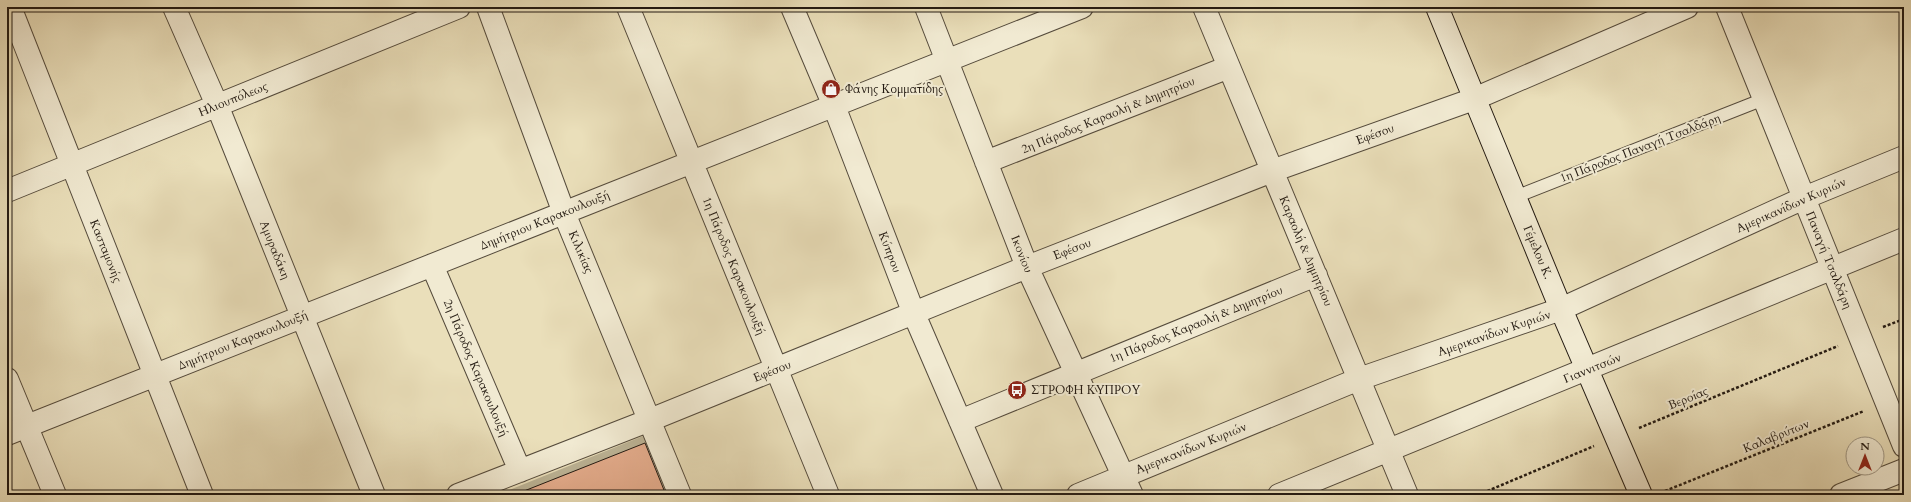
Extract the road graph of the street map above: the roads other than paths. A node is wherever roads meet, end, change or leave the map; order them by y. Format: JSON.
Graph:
{"nodes":[{"id":1,"x":10,"y":7,"type":"edge"},
{"id":2,"x":174,"y":7,"type":"edge"},
{"id":3,"x":459,"y":7,"type":"edge"},
{"id":4,"x":488,"y":7,"type":"edge"},
{"id":5,"x":628,"y":7,"type":"edge"},
{"id":6,"x":792,"y":7,"type":"edge"},
{"id":7,"x":926,"y":7,"type":"edge"},
{"id":8,"x":1082,"y":7,"type":"edge"},
{"id":9,"x":1204,"y":7,"type":"edge"},
{"id":10,"x":1437,"y":7,"type":"edge"},
{"id":11,"x":1687,"y":7,"type":"edge"},
{"id":12,"x":1727,"y":7,"type":"edge"},
{"id":13,"x":947,"y":60,"type":"junction"},
{"id":14,"x":1229,"y":67,"type":"junction"},
{"id":15,"x":1474,"y":99,"type":"junction"},
{"id":16,"x":1764,"y":99,"type":"junction"},
{"id":17,"x":217,"y":105,"type":"junction"},
{"id":18,"x":834,"y":106,"type":"junction"},
{"id":19,"x":1904,"y":157,"type":"edge"},
{"id":20,"x":692,"y":162,"type":"junction"},
{"id":21,"x":986,"y":162,"type":"junction"},
{"id":22,"x":72,"y":164,"type":"junction"},
{"id":23,"x":1272,"y":171,"type":"junction"},
{"id":24,"x":7,"y":191,"type":"edge"},
{"id":25,"x":1515,"y":197,"type":"junction"},
{"id":26,"x":1804,"y":198,"type":"junction"},
{"id":27,"x":564,"y":212,"type":"junction"},
{"id":28,"x":1904,"y":239,"type":"edge"},
{"id":29,"x":432,"y":265,"type":"junction"},
{"id":30,"x":1027,"y":267,"type":"junction"},
{"id":31,"x":1832,"y":268,"type":"junction"},
{"id":32,"x":1316,"y":275,"type":"junction"},
{"id":33,"x":1561,"y":309,"type":"junction"},
{"id":34,"x":914,"y":314,"type":"junction"},
{"id":35,"x":302,"y":317,"type":"junction"},
{"id":36,"x":776,"y":369,"type":"junction"},
{"id":37,"x":1587,"y":370,"type":"junction"},
{"id":38,"x":1076,"y":374,"type":"junction"},
{"id":39,"x":156,"y":375,"type":"junction"},
{"id":40,"x":7,"y":379,"type":"edge"},
{"id":41,"x":1359,"y":380,"type":"junction"},
{"id":42,"x":650,"y":420,"type":"junction"},
{"id":43,"x":960,"y":421,"type":"junction"},
{"id":44,"x":27,"y":426,"type":"junction"},
{"id":45,"x":7,"y":434,"type":"edge"},
{"id":46,"x":1904,"y":446,"type":"edge"},
{"id":47,"x":1388,"y":450,"type":"junction"},
{"id":48,"x":1904,"y":470,"type":"edge"},
{"id":49,"x":520,"y":471,"type":"junction"},
{"id":50,"x":1128,"y":485,"type":"edge"},
{"id":51,"x":55,"y":495,"type":"edge"},
{"id":52,"x":202,"y":495,"type":"edge"},
{"id":53,"x":374,"y":495,"type":"edge"},
{"id":54,"x":458,"y":495,"type":"edge"},
{"id":55,"x":680,"y":495,"type":"edge"},
{"id":56,"x":828,"y":495,"type":"edge"},
{"id":57,"x":992,"y":495,"type":"edge"},
{"id":58,"x":1078,"y":495,"type":"edge"},
{"id":59,"x":1279,"y":495,"type":"edge"},
{"id":60,"x":1407,"y":495,"type":"edge"},
{"id":61,"x":1641,"y":495,"type":"edge"},
{"id":62,"x":1841,"y":495,"type":"edge"}],
"edges":[{"from":1,"to":22,"type":"street","name":"Κασταμονής"},
{"from":2,"to":17,"type":"street","name":"Αμυραδάκη"},
{"from":3,"to":17,"type":"street","name":"Ηλιουπόλεως"},
{"from":4,"to":27,"type":"street","name":"Κιλικίας"},
{"from":5,"to":20,"type":"street","name":"1η Πάροδος Καρακουλουξή"},
{"from":6,"to":18,"type":"street","name":"Κύπρου"},
{"from":7,"to":13,"type":"street","name":"Ικονίου"},
{"from":8,"to":13,"type":"street","name":"Δημήτριου Καρακουλουξή"},
{"from":9,"to":14,"type":"street","name":"Καραολή & Δημητρίου"},
{"from":10,"to":15,"type":"street","name":"Γέμελου Κ."},
{"from":11,"to":15,"type":"street","name":"Εφέσου"},
{"from":12,"to":16,"type":"street","name":"Παναγή Τσαλδάρη"},
{"from":13,"to":18,"type":"street","name":"Δημήτριου Καρακουλουξή"},
{"from":13,"to":21,"type":"street","name":"Ικονίου"},
{"from":14,"to":21,"type":"street","name":"2η Πάροδος Καραολή & Δημητρίου"},
{"from":14,"to":23,"type":"street","name":"Καραολή & Δημητρίου"},
{"from":15,"to":23,"type":"street","name":"Εφέσου"},
{"from":15,"to":25,"type":"street","name":"Γέμελου Κ."},
{"from":16,"to":25,"type":"lane","name":"1η Πάροδος Παναγή Τσαλδάρη"},
{"from":16,"to":26,"type":"street","name":"Παναγή Τσαλδάρη"},
{"from":17,"to":22,"type":"street","name":"Ηλιουπόλεως"},
{"from":17,"to":35,"type":"street","name":"Αμυραδάκη"},
{"from":18,"to":20,"type":"street","name":"Δημήτριου Καρακουλουξή"},
{"from":18,"to":34,"type":"street","name":"Κύπρου"},
{"from":19,"to":26,"type":"street","name":"Αμερικανίδων Κυριών"},
{"from":20,"to":27,"type":"street","name":"Δημήτριου Καρακουλουξή"},
{"from":20,"to":36,"type":"street","name":"1η Πάροδος Καρακουλουξή"},
{"from":21,"to":30,"type":"street","name":"Ικονίου"},
{"from":22,"to":24,"type":"street","name":"Ηλιουπόλεως"},
{"from":22,"to":39,"type":"street","name":"Κασταμονής"},
{"from":23,"to":30,"type":"street","name":"Εφέσου"},
{"from":23,"to":32,"type":"street","name":"Καραολή & Δημητρίου"},
{"from":25,"to":33,"type":"street","name":"Γέμελου Κ."},
{"from":26,"to":31,"type":"street","name":"Παναγή Τσαλδάρη"},
{"from":26,"to":33,"type":"street","name":"Αμερικανίδων Κυριών"},
{"from":27,"to":29,"type":"street","name":"Δημήτριου Καρακουλουξή"},
{"from":27,"to":42,"type":"street","name":"Κιλικίας"},
{"from":28,"to":31,"type":"street","name":"Γιαννιτσών"},
{"from":29,"to":35,"type":"street","name":"Δημήτριου Καρακουλουξή"},
{"from":29,"to":49,"type":"street","name":"2η Πάροδος Καρακουλουξή"},
{"from":30,"to":34,"type":"street","name":"Εφέσου"},
{"from":30,"to":38,"type":"street","name":"Ικονίου"},
{"from":31,"to":37,"type":"street","name":"Γιαννιτσών"},
{"from":31,"to":46,"type":"street","name":"Παναγή Τσαλδάρη"},
{"from":32,"to":38,"type":"street","name":"1η Πάροδος Καραολή & Δημητρίου"},
{"from":32,"to":41,"type":"street","name":"Καραολή & Δημητρίου"},
{"from":33,"to":37,"type":"street","name":"Γέμελου Κ."},
{"from":33,"to":41,"type":"street","name":"Αμερικανίδων Κυριών"},
{"from":34,"to":36,"type":"street","name":"Εφέσου"},
{"from":34,"to":43,"type":"street","name":"Κύπρου"},
{"from":35,"to":39,"type":"street","name":"Δημήτριου Καρακουλουξή"},
{"from":35,"to":53,"type":"street","name":"Αμυραδάκη"},
{"from":36,"to":42,"type":"street","name":"Εφέσου"},
{"from":36,"to":56,"type":"street","name":"1η Πάροδος Καρακουλουξή"},
{"from":37,"to":47,"type":"street","name":"Γιαννιτσών"},
{"from":37,"to":61,"type":"street","name":"Γέμελου Κ."},
{"from":38,"to":43,"type":"street","name":"1η Πάροδος Καραολή & Δημητρίου"},
{"from":38,"to":50,"type":"street","name":"Ικονίου"},
{"from":39,"to":44,"type":"street","name":"Δημήτριου Καρακουλουξή"},
{"from":39,"to":52,"type":"street","name":"Κασταμονής"},
{"from":40,"to":44,"type":"street"},
{"from":41,"to":47,"type":"street","name":"Καραολή & Δημητρίου"},
{"from":41,"to":50,"type":"street","name":"Αμερικανίδων Κυριών"},
{"from":42,"to":49,"type":"street","name":"Εφέσου"},
{"from":42,"to":55,"type":"street","name":"Κιλικίας"},
{"from":43,"to":57,"type":"street","name":"Κύπρου"},
{"from":44,"to":45,"type":"street","name":"Δημήτριου Καρακουλουξή"},
{"from":44,"to":51,"type":"street"},
{"from":47,"to":59,"type":"street","name":"Γιαννιτσών"},
{"from":47,"to":60,"type":"street","name":"Καραολή & Δημητρίου"},
{"from":48,"to":62,"type":"street"},
{"from":49,"to":54,"type":"street","name":"Εφέσου"},
{"from":50,"to":58,"type":"street","name":"Αμερικανίδων Κυριών"}]}
